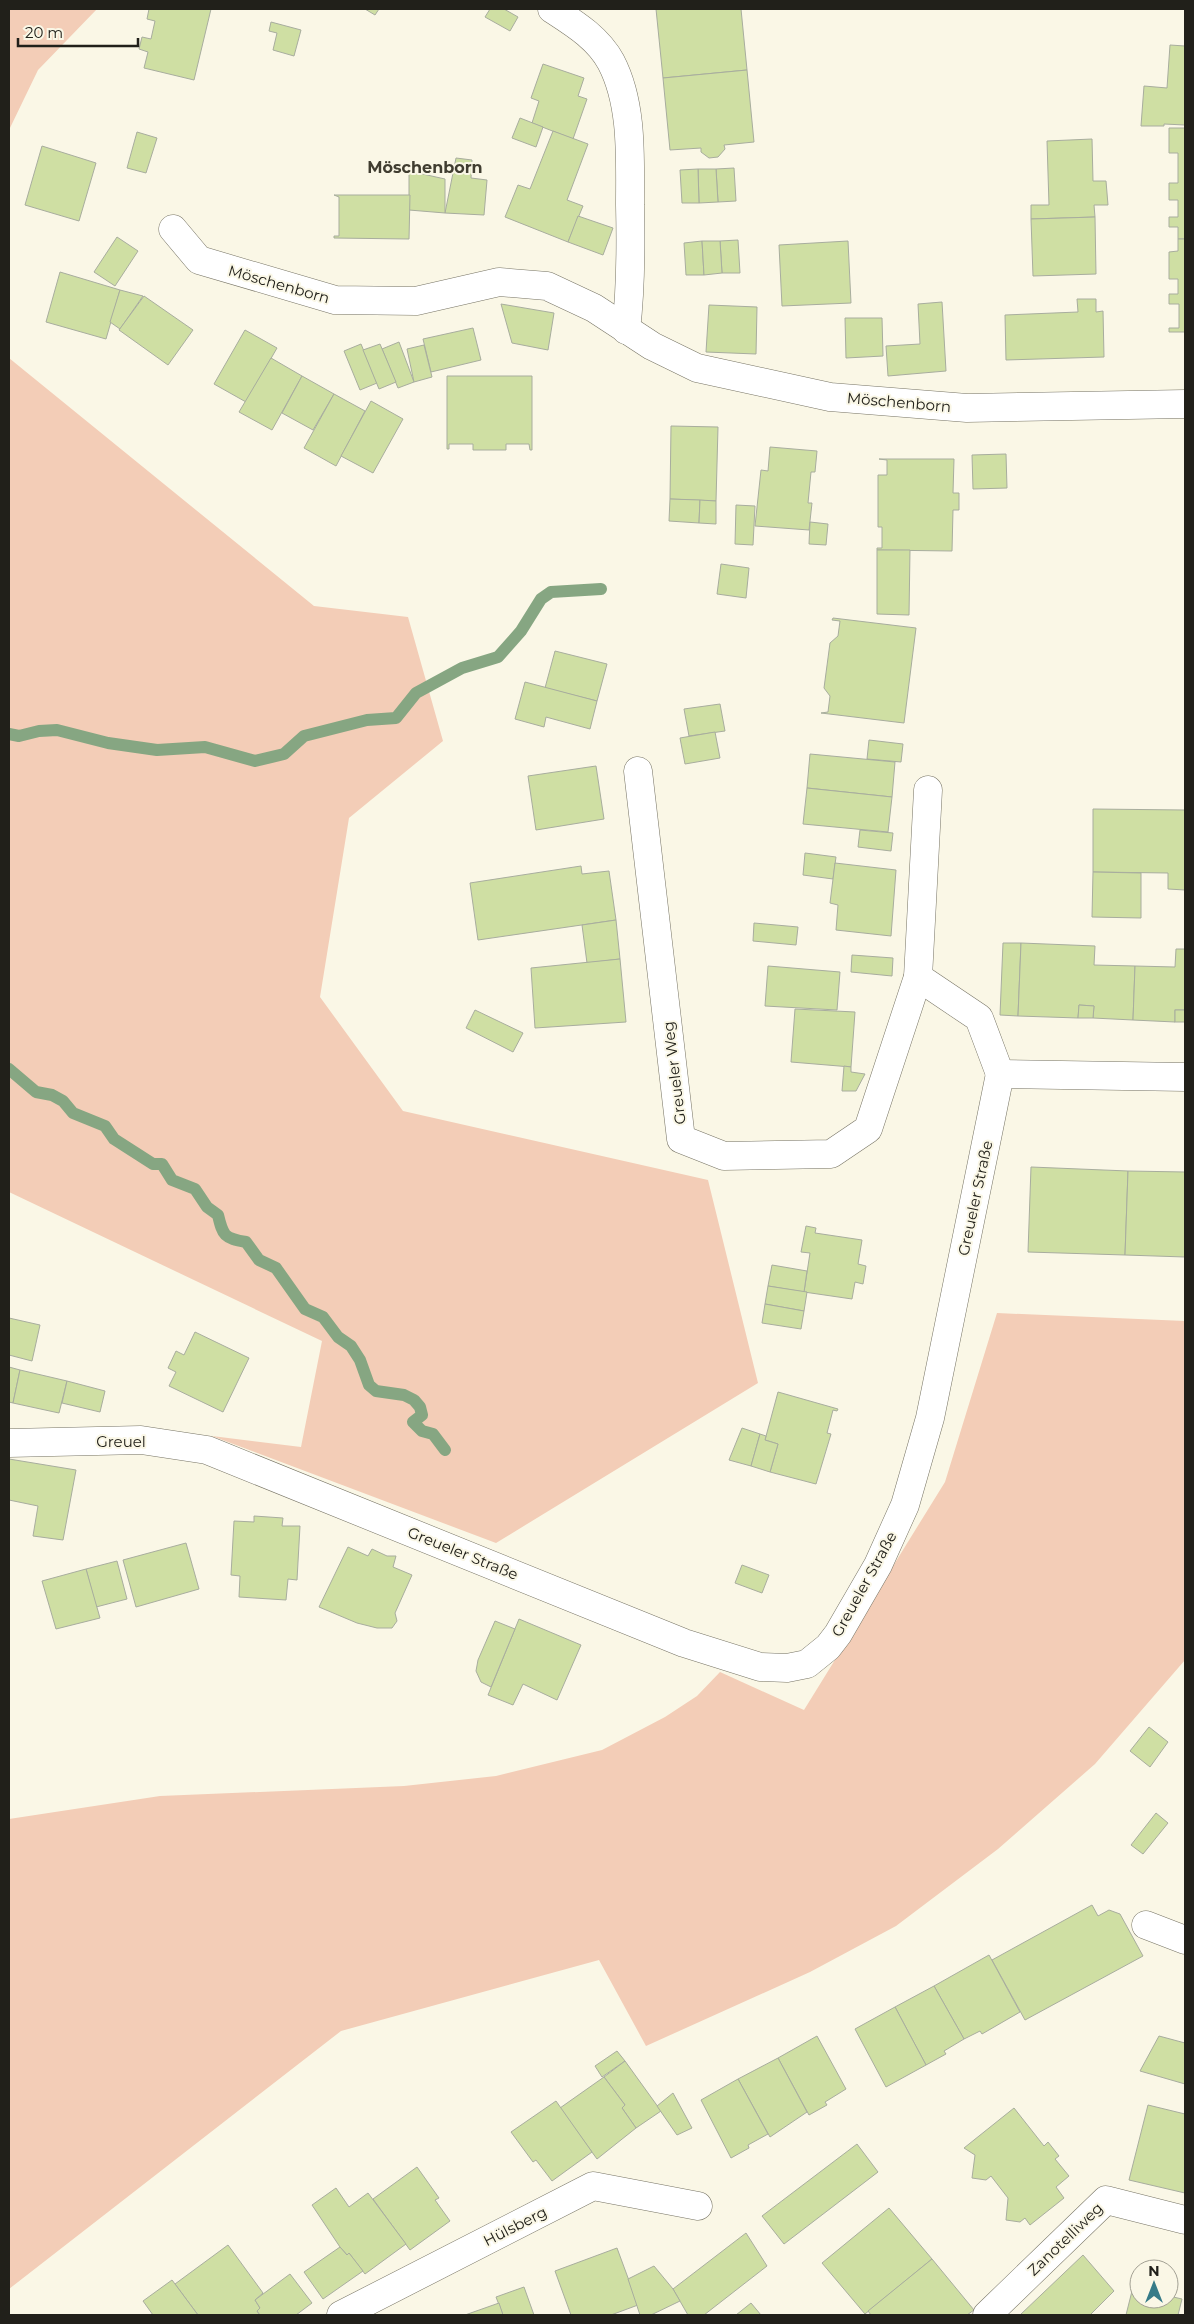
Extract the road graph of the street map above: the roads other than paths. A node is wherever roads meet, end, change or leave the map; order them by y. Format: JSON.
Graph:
{"nodes":[{"id":1,"x":552,"y":9,"type":"edge"},
{"id":2,"x":173,"y":229,"type":"dead end"},
{"id":3,"x":626,"y":330,"type":"junction"},
{"id":4,"x":1185,"y":404,"type":"edge"},
{"id":5,"x":638,"y":771,"type":"dead end"},
{"id":6,"x":928,"y":790,"type":"dead end"},
{"id":7,"x":918,"y":977,"type":"junction"},
{"id":8,"x":1000,"y":1074,"type":"junction"},
{"id":9,"x":1185,"y":1077,"type":"edge"},
{"id":10,"x":9,"y":1443,"type":"edge"},
{"id":11,"x":230,"y":1458,"type":"joint"},
{"id":12,"x":1146,"y":1925,"type":"dead end"},
{"id":13,"x":1185,"y":1940,"type":"edge"},
{"id":14,"x":698,"y":2206,"type":"dead end"},
{"id":15,"x":1185,"y":2220,"type":"edge"},
{"id":16,"x":341,"y":2315,"type":"edge"},
{"id":17,"x":987,"y":2315,"type":"edge"}],
"edges":[{"from":1,"to":3,"type":"street"},
{"from":2,"to":3,"type":"street","name":"Möschenborn"},
{"from":3,"to":4,"type":"street","name":"Möschenborn"},
{"from":5,"to":7,"type":"street","name":"Greueler Weg"},
{"from":6,"to":7,"type":"street","name":"Greueler Weg"},
{"from":7,"to":8,"type":"street"},
{"from":8,"to":9,"type":"street"},
{"from":8,"to":11,"type":"street","name":"Greueler Straße"},
{"from":10,"to":11,"type":"street","name":"Greuel"},
{"from":12,"to":13,"type":"street"},
{"from":14,"to":16,"type":"street","name":"Hülsberg"},
{"from":15,"to":17,"type":"street","name":"Zanotelliweg"}]}
